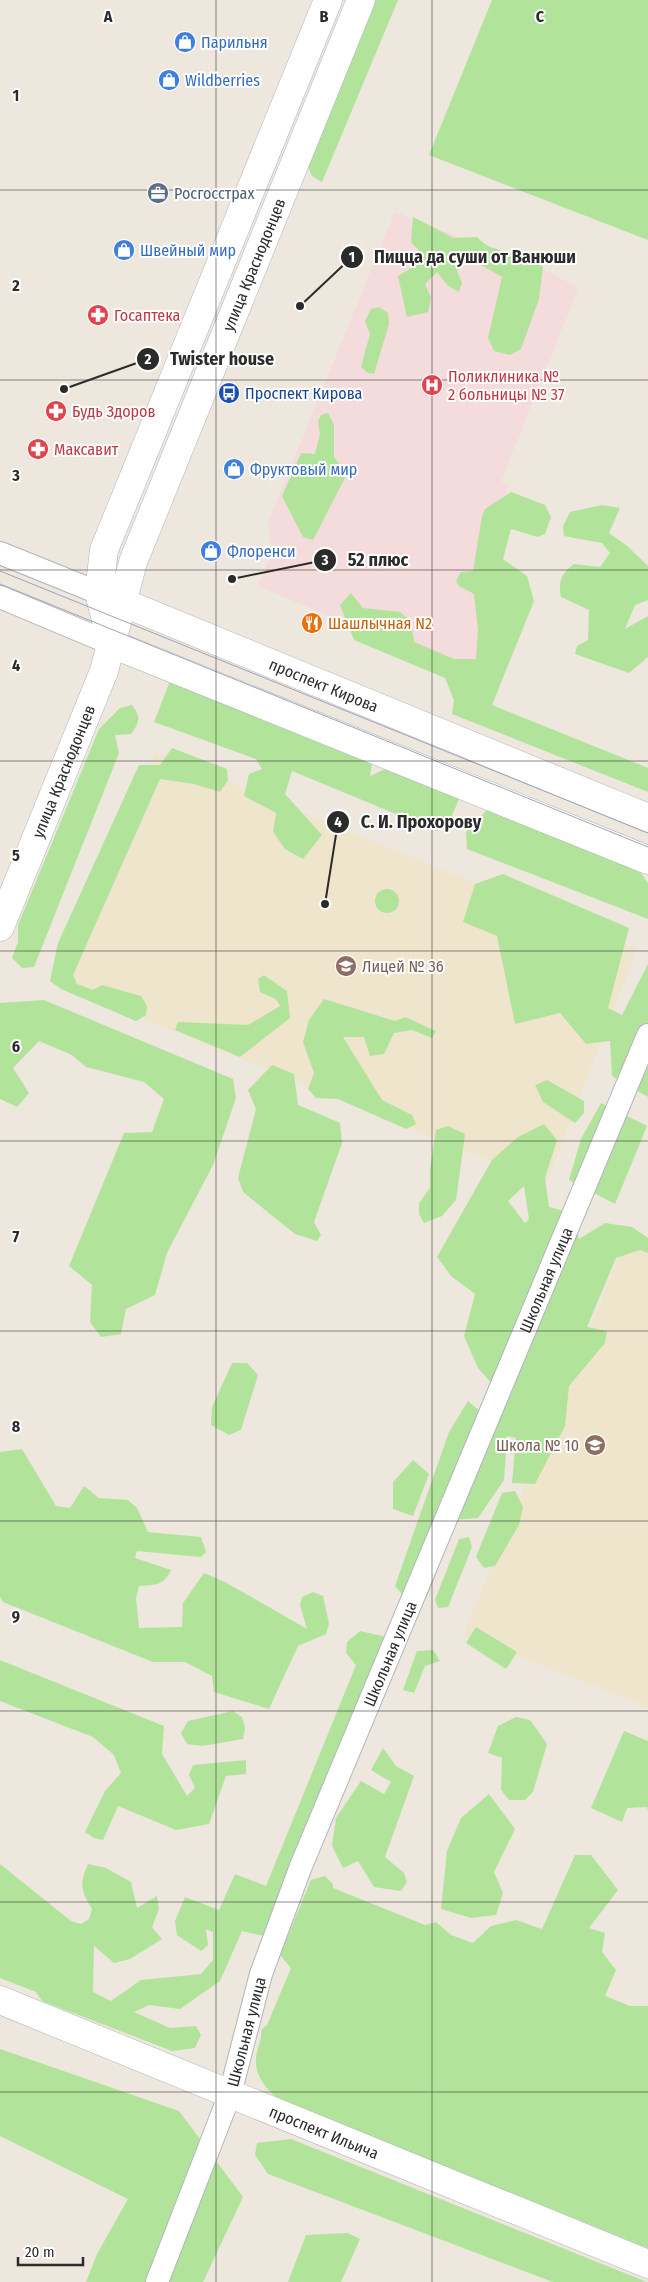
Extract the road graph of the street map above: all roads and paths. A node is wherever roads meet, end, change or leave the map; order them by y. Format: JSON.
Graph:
{"nodes":[{"id":1,"x":328,"y":0,"type":"edge"},
{"id":2,"x":361,"y":0,"type":"edge"},
{"id":3,"x":0,"y":553,"type":"edge"},
{"id":4,"x":0,"y":597,"type":"edge"},
{"id":5,"x":112,"y":598,"type":"junction"},
{"id":6,"x":112,"y":644,"type":"junction"},
{"id":7,"x":648,"y":818,"type":"edge"},
{"id":8,"x":648,"y":860,"type":"edge"},
{"id":9,"x":0,"y":927,"type":"edge"},
{"id":10,"x":648,"y":1035,"type":"edge"},
{"id":11,"x":0,"y":2000,"type":"edge"},
{"id":12,"x":230,"y":2094,"type":"junction"},
{"id":13,"x":648,"y":2264,"type":"edge"},
{"id":14,"x":157,"y":2282,"type":"edge"}],
"edges":[{"from":1,"to":5,"type":"street","name":"улица Краснодонцев"},
{"from":2,"to":5,"type":"street","name":"улица Краснодонцев"},
{"from":3,"to":5,"type":"street","name":"проспект Кирова"},
{"from":4,"to":6,"type":"street"},
{"from":5,"to":6,"type":"street","name":"улица Краснодонцев"},
{"from":5,"to":7,"type":"street","name":"проспект Кирова"},
{"from":6,"to":8,"type":"street"},
{"from":6,"to":9,"type":"street","name":"улица Краснодонцев"},
{"from":10,"to":12,"type":"street","name":"Школьная улица"},
{"from":11,"to":12,"type":"street","name":"проспект Ильича"},
{"from":12,"to":13,"type":"street","name":"проспект Ильича"},
{"from":12,"to":14,"type":"street","name":"Школьная улица"}]}
